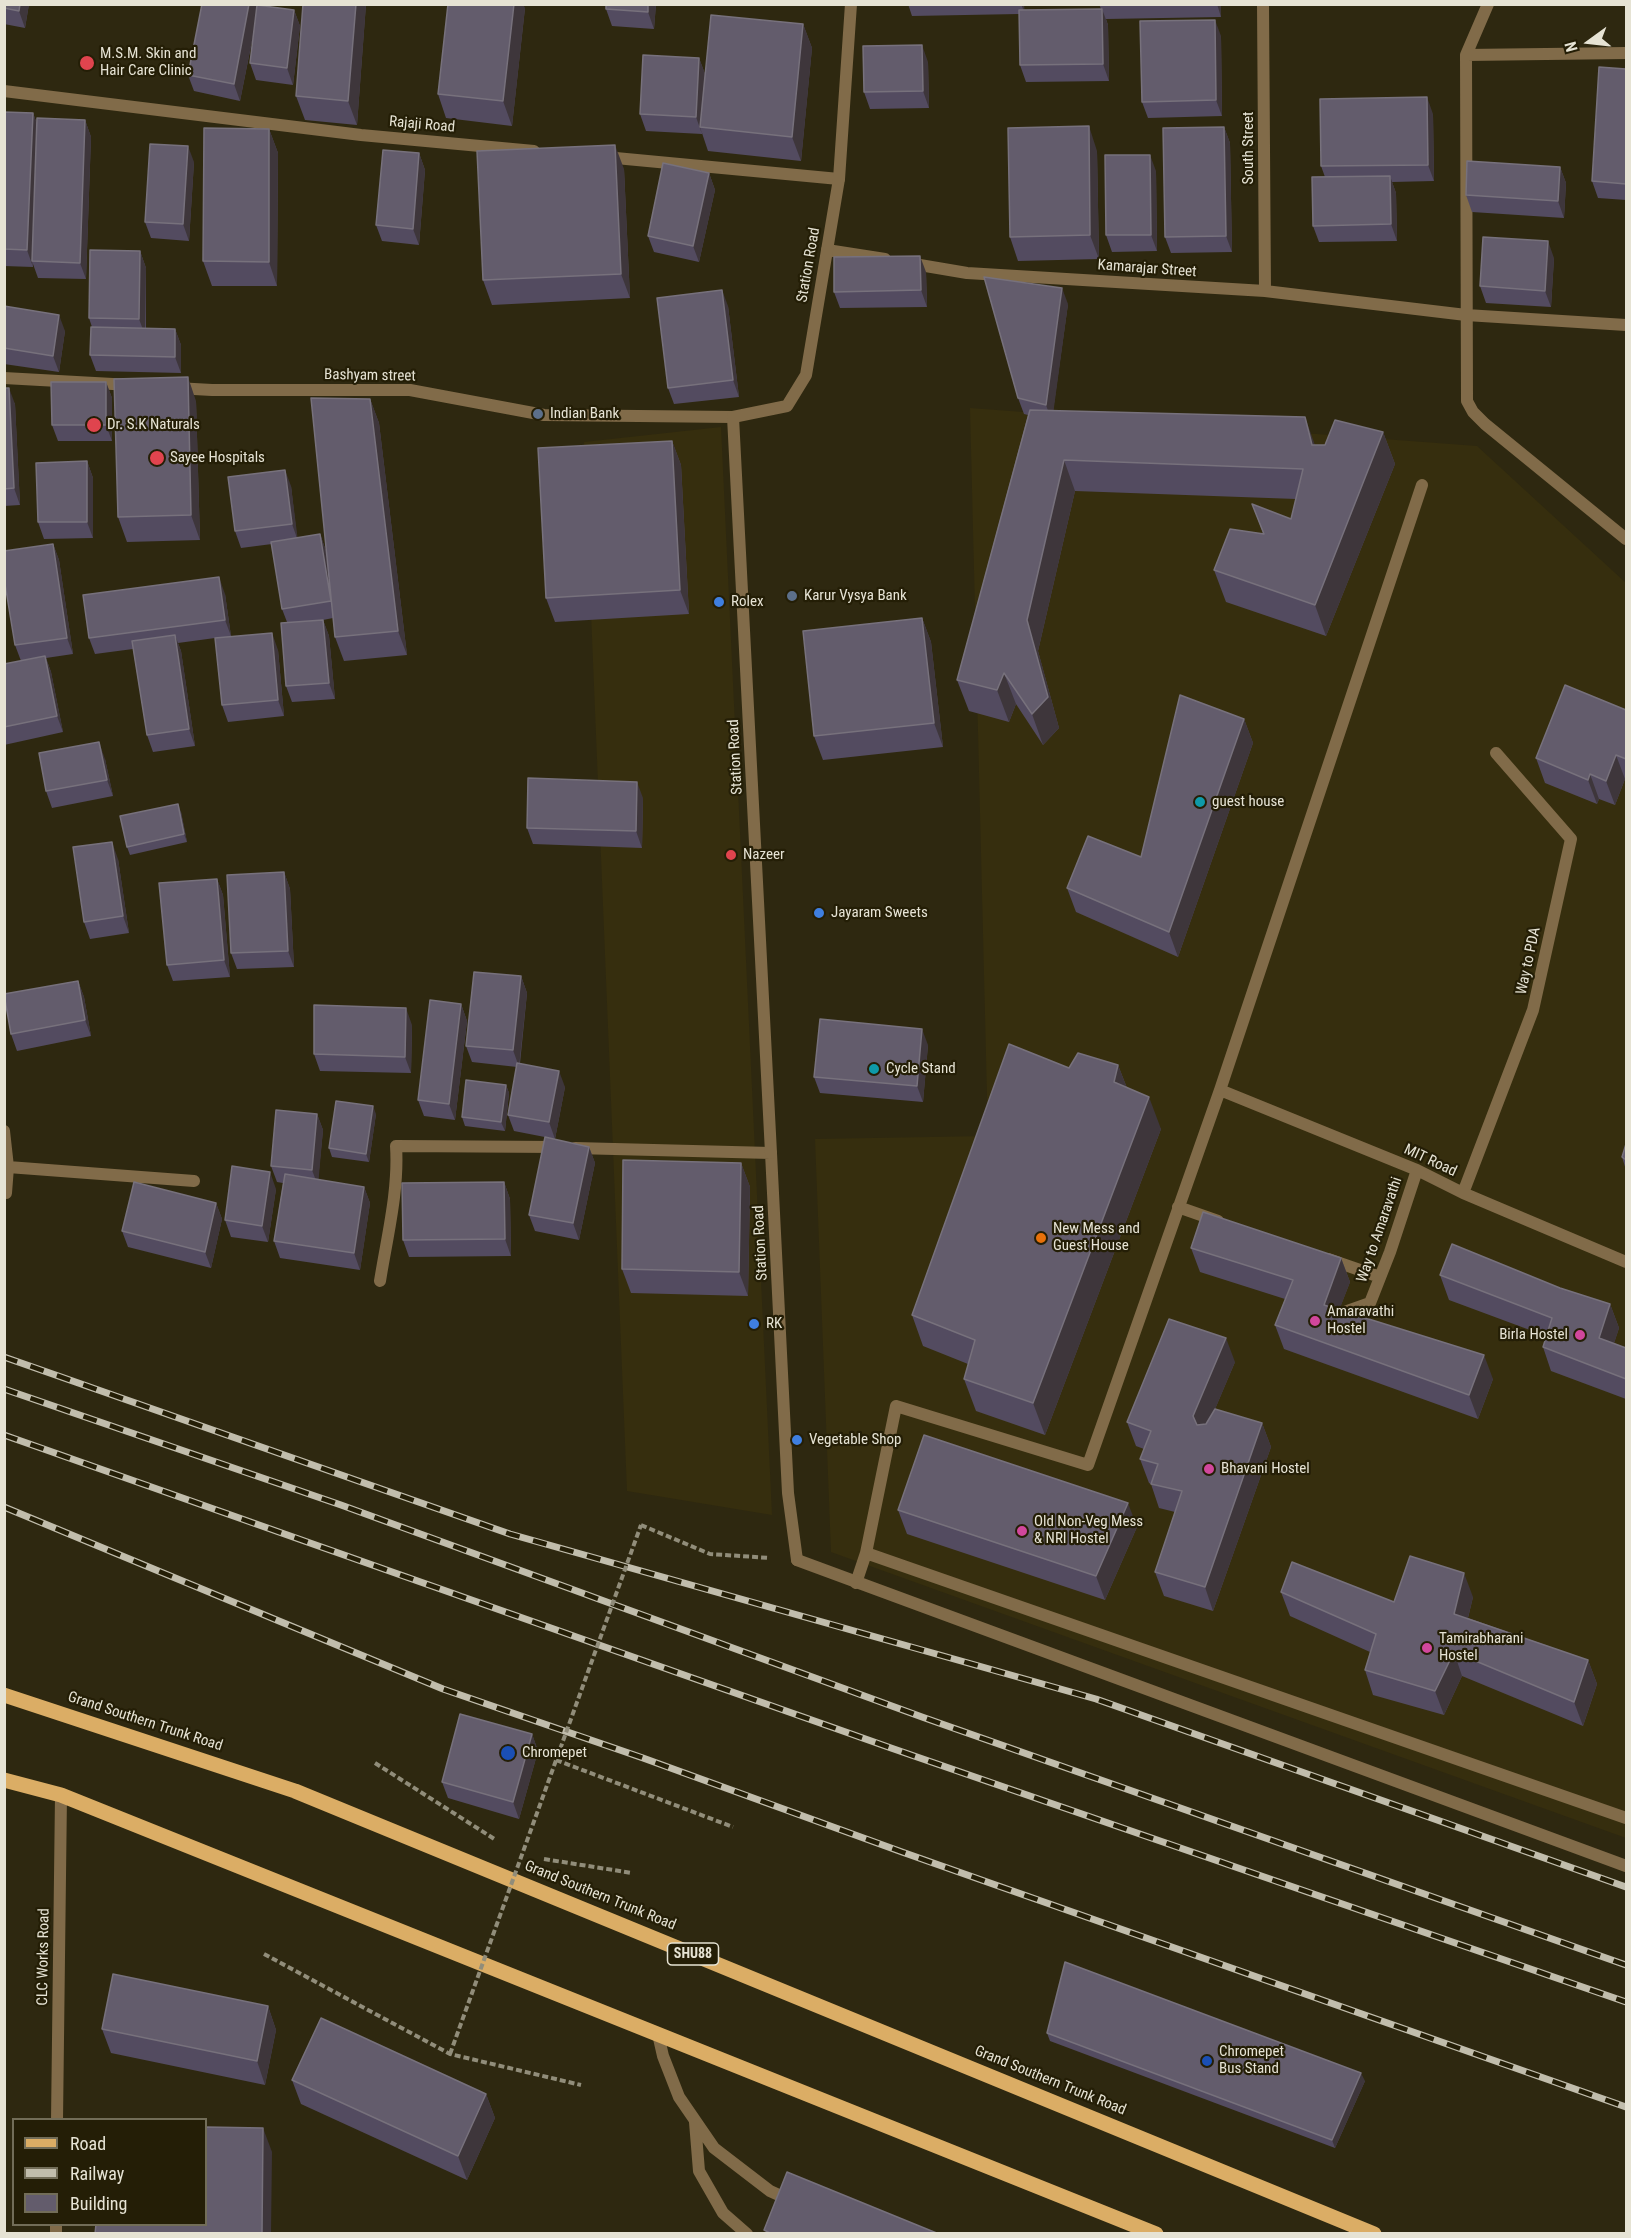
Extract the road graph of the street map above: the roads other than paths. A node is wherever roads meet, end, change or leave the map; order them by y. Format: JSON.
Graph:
{"nodes":[{"id":1,"x":851,"y":4,"type":"edge"},
{"id":2,"x":1263,"y":4,"type":"edge"},
{"id":3,"x":1488,"y":4,"type":"edge"},
{"id":4,"x":1626,"y":53,"type":"edge"},
{"id":5,"x":1466,"y":55,"type":"junction"},
{"id":6,"x":4,"y":91,"type":"edge"},
{"id":7,"x":547,"y":152,"type":"edge"},
{"id":8,"x":594,"y":156,"type":"edge"},
{"id":9,"x":839,"y":179,"type":"junction"},
{"id":10,"x":827,"y":250,"type":"junction"},
{"id":11,"x":1265,"y":291,"type":"junction"},
{"id":12,"x":1466,"y":315,"type":"junction"},
{"id":13,"x":1626,"y":325,"type":"edge"},
{"id":14,"x":4,"y":378,"type":"edge"},
{"id":15,"x":143,"y":386,"type":"edge"},
{"id":16,"x":166,"y":387,"type":"edge"},
{"id":17,"x":733,"y":417,"type":"junction"},
{"id":18,"x":1422,"y":485,"type":"dead end"},
{"id":19,"x":1626,"y":539,"type":"edge"},
{"id":20,"x":1496,"y":753,"type":"dead end"},
{"id":21,"x":1220,"y":1090,"type":"junction"},
{"id":22,"x":4,"y":1131,"type":"edge"},
{"id":23,"x":771,"y":1153,"type":"junction"},
{"id":24,"x":8,"y":1167,"type":"junction"},
{"id":25,"x":1417,"y":1170,"type":"junction"},
{"id":26,"x":194,"y":1181,"type":"dead end"},
{"id":27,"x":4,"y":1193,"type":"edge"},
{"id":28,"x":1463,"y":1193,"type":"junction"},
{"id":29,"x":1178,"y":1207,"type":"junction"},
{"id":30,"x":1234,"y":1227,"type":"edge"},
{"id":31,"x":1313,"y":1254,"type":"edge"},
{"id":32,"x":1626,"y":1262,"type":"edge"},
{"id":33,"x":1380,"y":1277,"type":"junction"},
{"id":34,"x":380,"y":1281,"type":"dead end"},
{"id":35,"x":1339,"y":1314,"type":"edge"},
{"id":36,"x":866,"y":1553,"type":"junction"},
{"id":37,"x":856,"y":1583,"type":"junction"},
{"id":38,"x":4,"y":1695,"type":"edge"},
{"id":39,"x":4,"y":1780,"type":"edge"},
{"id":40,"x":61,"y":1796,"type":"junction"},
{"id":41,"x":1626,"y":1818,"type":"edge"},
{"id":42,"x":1626,"y":1866,"type":"edge"},
{"id":43,"x":657,"y":2034,"type":"junction"},
{"id":44,"x":57,"y":2118,"type":"edge"},
{"id":45,"x":695,"y":2120,"type":"junction"},
{"id":46,"x":802,"y":2205,"type":"edge"},
{"id":47,"x":747,"y":2234,"type":"edge"},
{"id":48,"x":1156,"y":2234,"type":"edge"},
{"id":49,"x":1374,"y":2234,"type":"edge"}],
"edges":[{"from":1,"to":9,"type":"street","name":"Station Road"},
{"from":2,"to":11,"type":"street","name":"South Street"},
{"from":3,"to":5,"type":"street"},
{"from":4,"to":5,"type":"street"},
{"from":5,"to":12,"type":"street"},
{"from":6,"to":7,"type":"street","name":"Rajaji Road"},
{"from":8,"to":9,"type":"street"},
{"from":9,"to":10,"type":"street","name":"Station Road"},
{"from":10,"to":11,"type":"street","name":"Kamarajar Street"},
{"from":10,"to":17,"type":"street","name":"Station Road"},
{"from":11,"to":12,"type":"street","name":"Kamarajar Street"},
{"from":12,"to":13,"type":"street","name":"Kamarajar Street"},
{"from":12,"to":19,"type":"street"},
{"from":14,"to":15,"type":"street"},
{"from":16,"to":17,"type":"street","name":"Bashyam street"},
{"from":17,"to":23,"type":"street","name":"Station Road"},
{"from":18,"to":21,"type":"street"},
{"from":20,"to":28,"type":"street","name":"Way to PDA"},
{"from":21,"to":25,"type":"street","name":"MIT Road"},
{"from":21,"to":29,"type":"street"},
{"from":22,"to":24,"type":"street"},
{"from":23,"to":34,"type":"street"},
{"from":23,"to":37,"type":"street","name":"Station Road"},
{"from":24,"to":26,"type":"street"},
{"from":24,"to":27,"type":"street"},
{"from":25,"to":28,"type":"street","name":"MIT Road"},
{"from":25,"to":33,"type":"street","name":"Way to Amaravathi"},
{"from":28,"to":32,"type":"street","name":"MIT Road"},
{"from":29,"to":30,"type":"street"},
{"from":29,"to":36,"type":"street"},
{"from":31,"to":33,"type":"street"},
{"from":33,"to":35,"type":"street","name":"Way to Amaravathi"},
{"from":36,"to":37,"type":"street"},
{"from":36,"to":41,"type":"street"},
{"from":37,"to":42,"type":"street"},
{"from":38,"to":49,"type":"main road","name":"Grand Southern Trunk Road","number":"SHU88"},
{"from":39,"to":40,"type":"main road"},
{"from":40,"to":43,"type":"main road"},
{"from":40,"to":44,"type":"street","name":"CLC Works Road"},
{"from":43,"to":45,"type":"street"},
{"from":43,"to":48,"type":"main road"},
{"from":45,"to":46,"type":"street"},
{"from":45,"to":47,"type":"street"}]}
